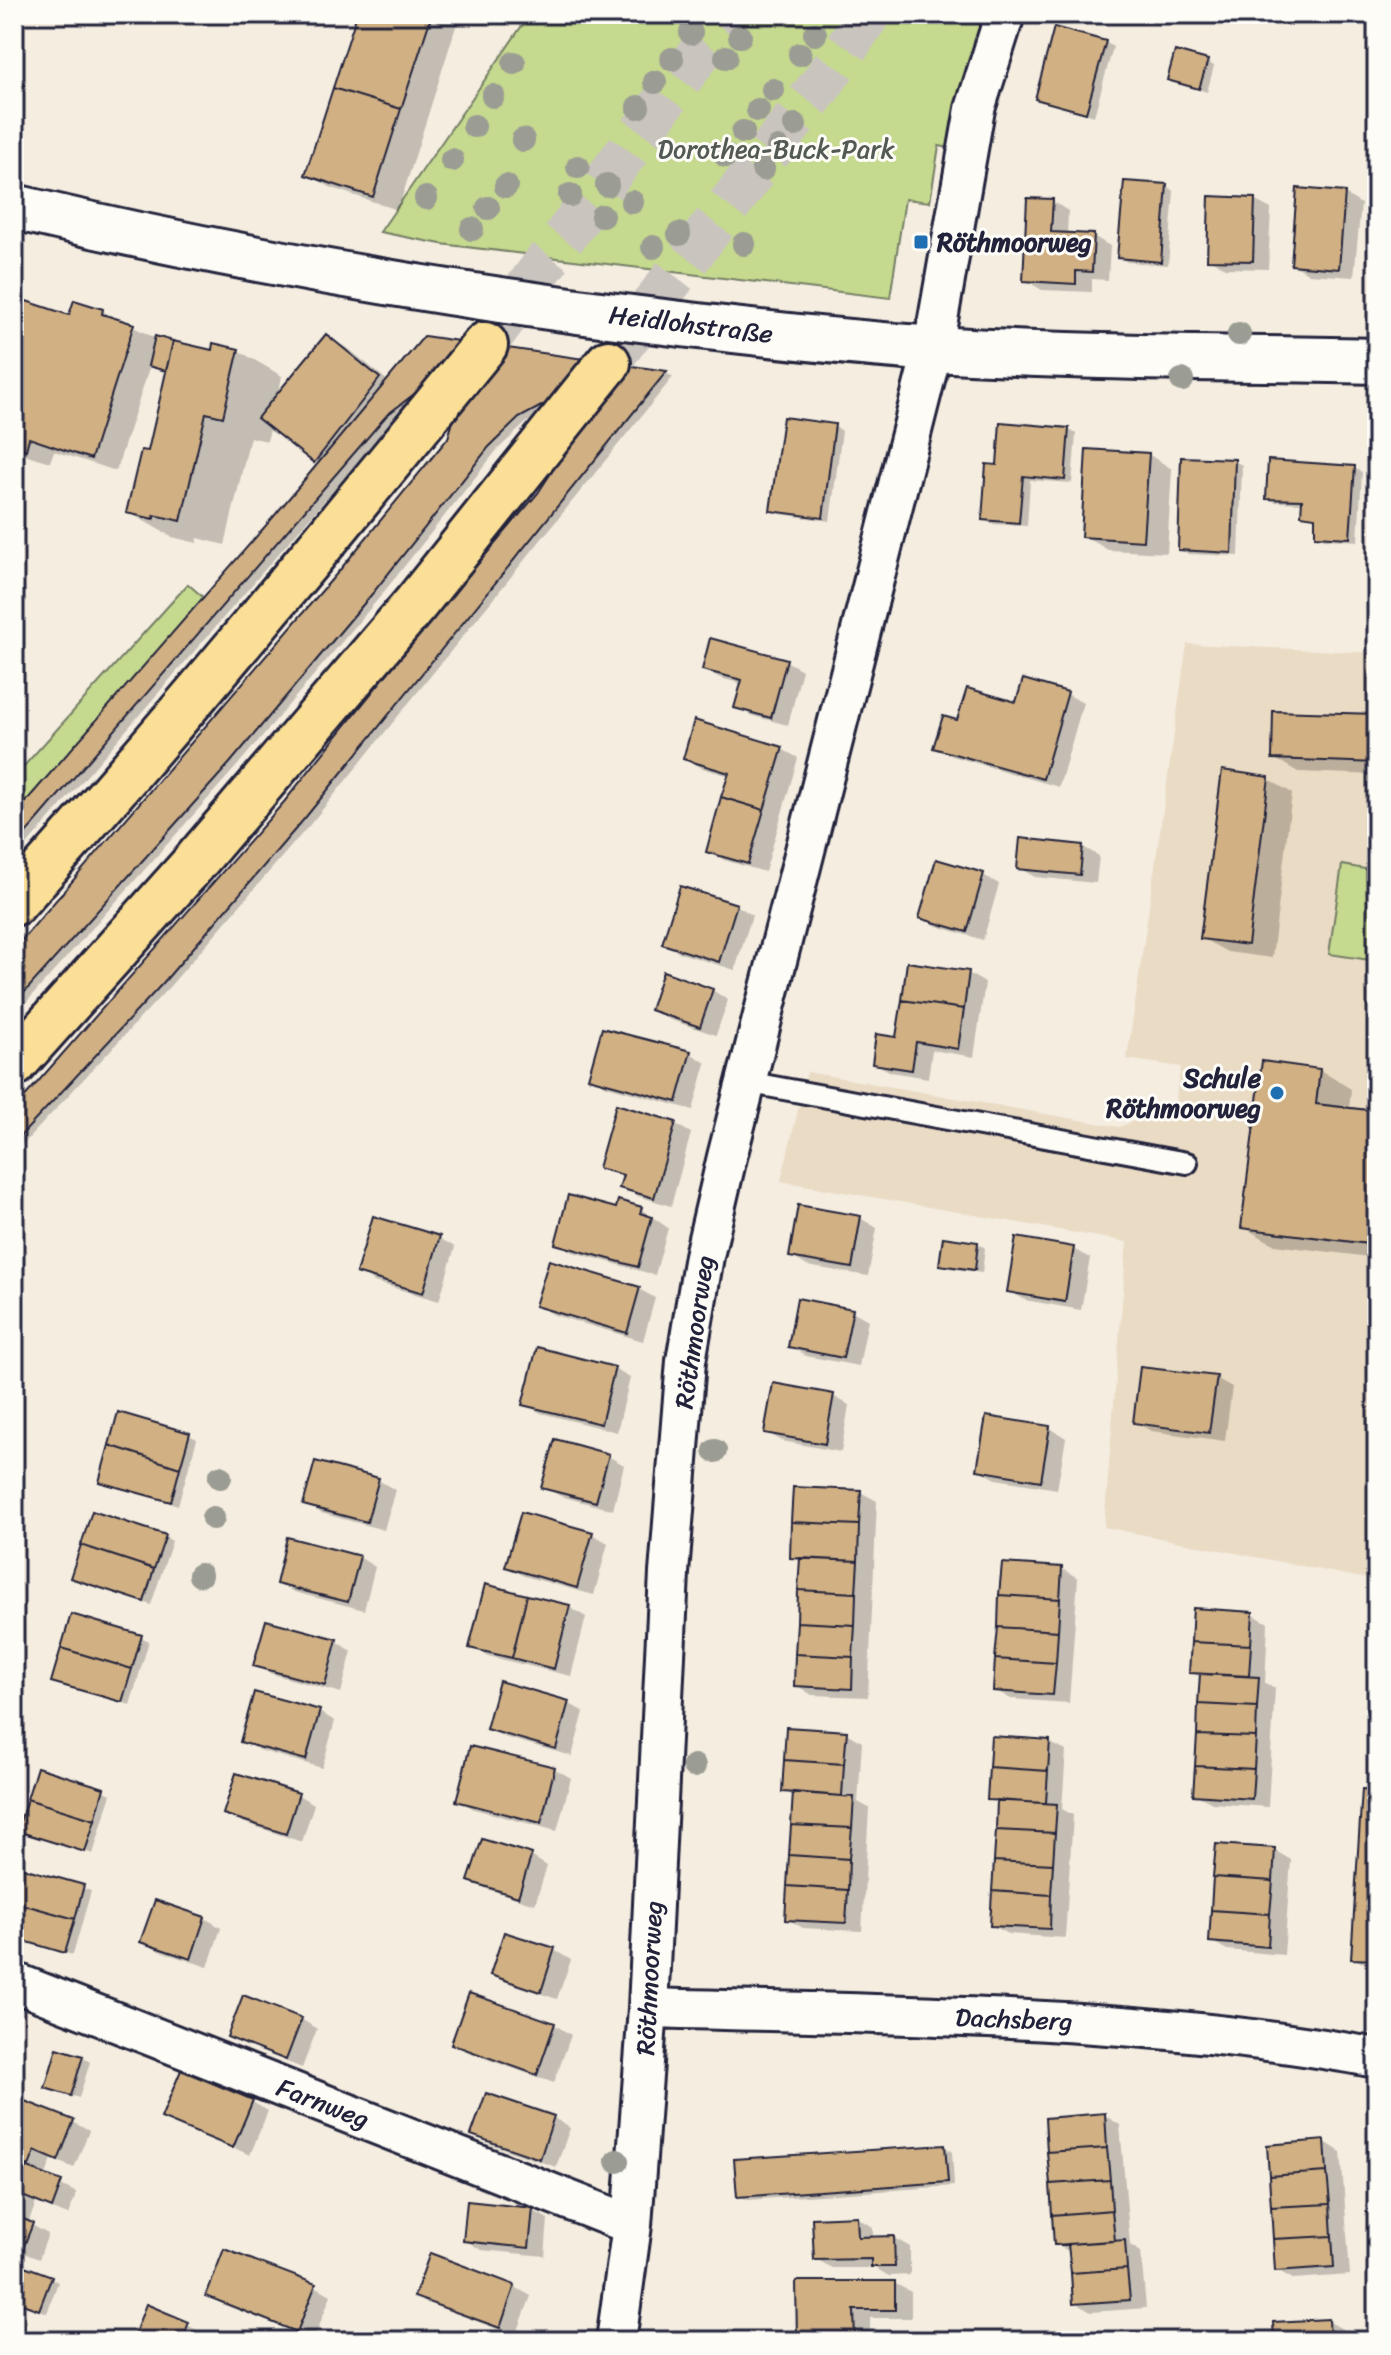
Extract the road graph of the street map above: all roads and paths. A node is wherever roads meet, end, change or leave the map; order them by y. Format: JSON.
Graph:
{"nodes":[{"id":1,"x":1005,"y":14,"type":"edge"},
{"id":2,"x":14,"y":207,"type":"edge"},
{"id":3,"x":485,"y":345,"type":"tunnel mouth"},
{"id":4,"x":933,"y":348,"type":"junction"},
{"id":5,"x":1377,"y":361,"type":"edge"},
{"id":6,"x":608,"y":363,"type":"tunnel mouth"},
{"id":7,"x":14,"y":903,"type":"edge"},
{"id":8,"x":14,"y":1064,"type":"edge"},
{"id":9,"x":746,"y":1082,"type":"junction"},
{"id":10,"x":1187,"y":1163,"type":"dead end"},
{"id":11,"x":14,"y":1982,"type":"edge"},
{"id":12,"x":648,"y":2008,"type":"junction"},
{"id":13,"x":1377,"y":2058,"type":"edge"},
{"id":14,"x":632,"y":2225,"type":"junction"},
{"id":15,"x":616,"y":2341,"type":"edge"}],
"edges":[{"from":1,"to":4,"type":"street","name":"Röthmoorweg"},
{"from":2,"to":4,"type":"main road","name":"Heidlohstraße"},
{"from":3,"to":7,"type":"highway"},
{"from":4,"to":5,"type":"main road","name":"Heidlohstraße"},
{"from":4,"to":9,"type":"street","name":"Röthmoorweg"},
{"from":6,"to":8,"type":"highway"},
{"from":9,"to":10,"type":"lane"},
{"from":9,"to":12,"type":"street","name":"Röthmoorweg"},
{"from":11,"to":14,"type":"street","name":"Farnweg"},
{"from":12,"to":13,"type":"street","name":"Dachsberg"},
{"from":12,"to":14,"type":"street","name":"Röthmoorweg"},
{"from":14,"to":15,"type":"street","name":"Röthmoorweg"}]}
